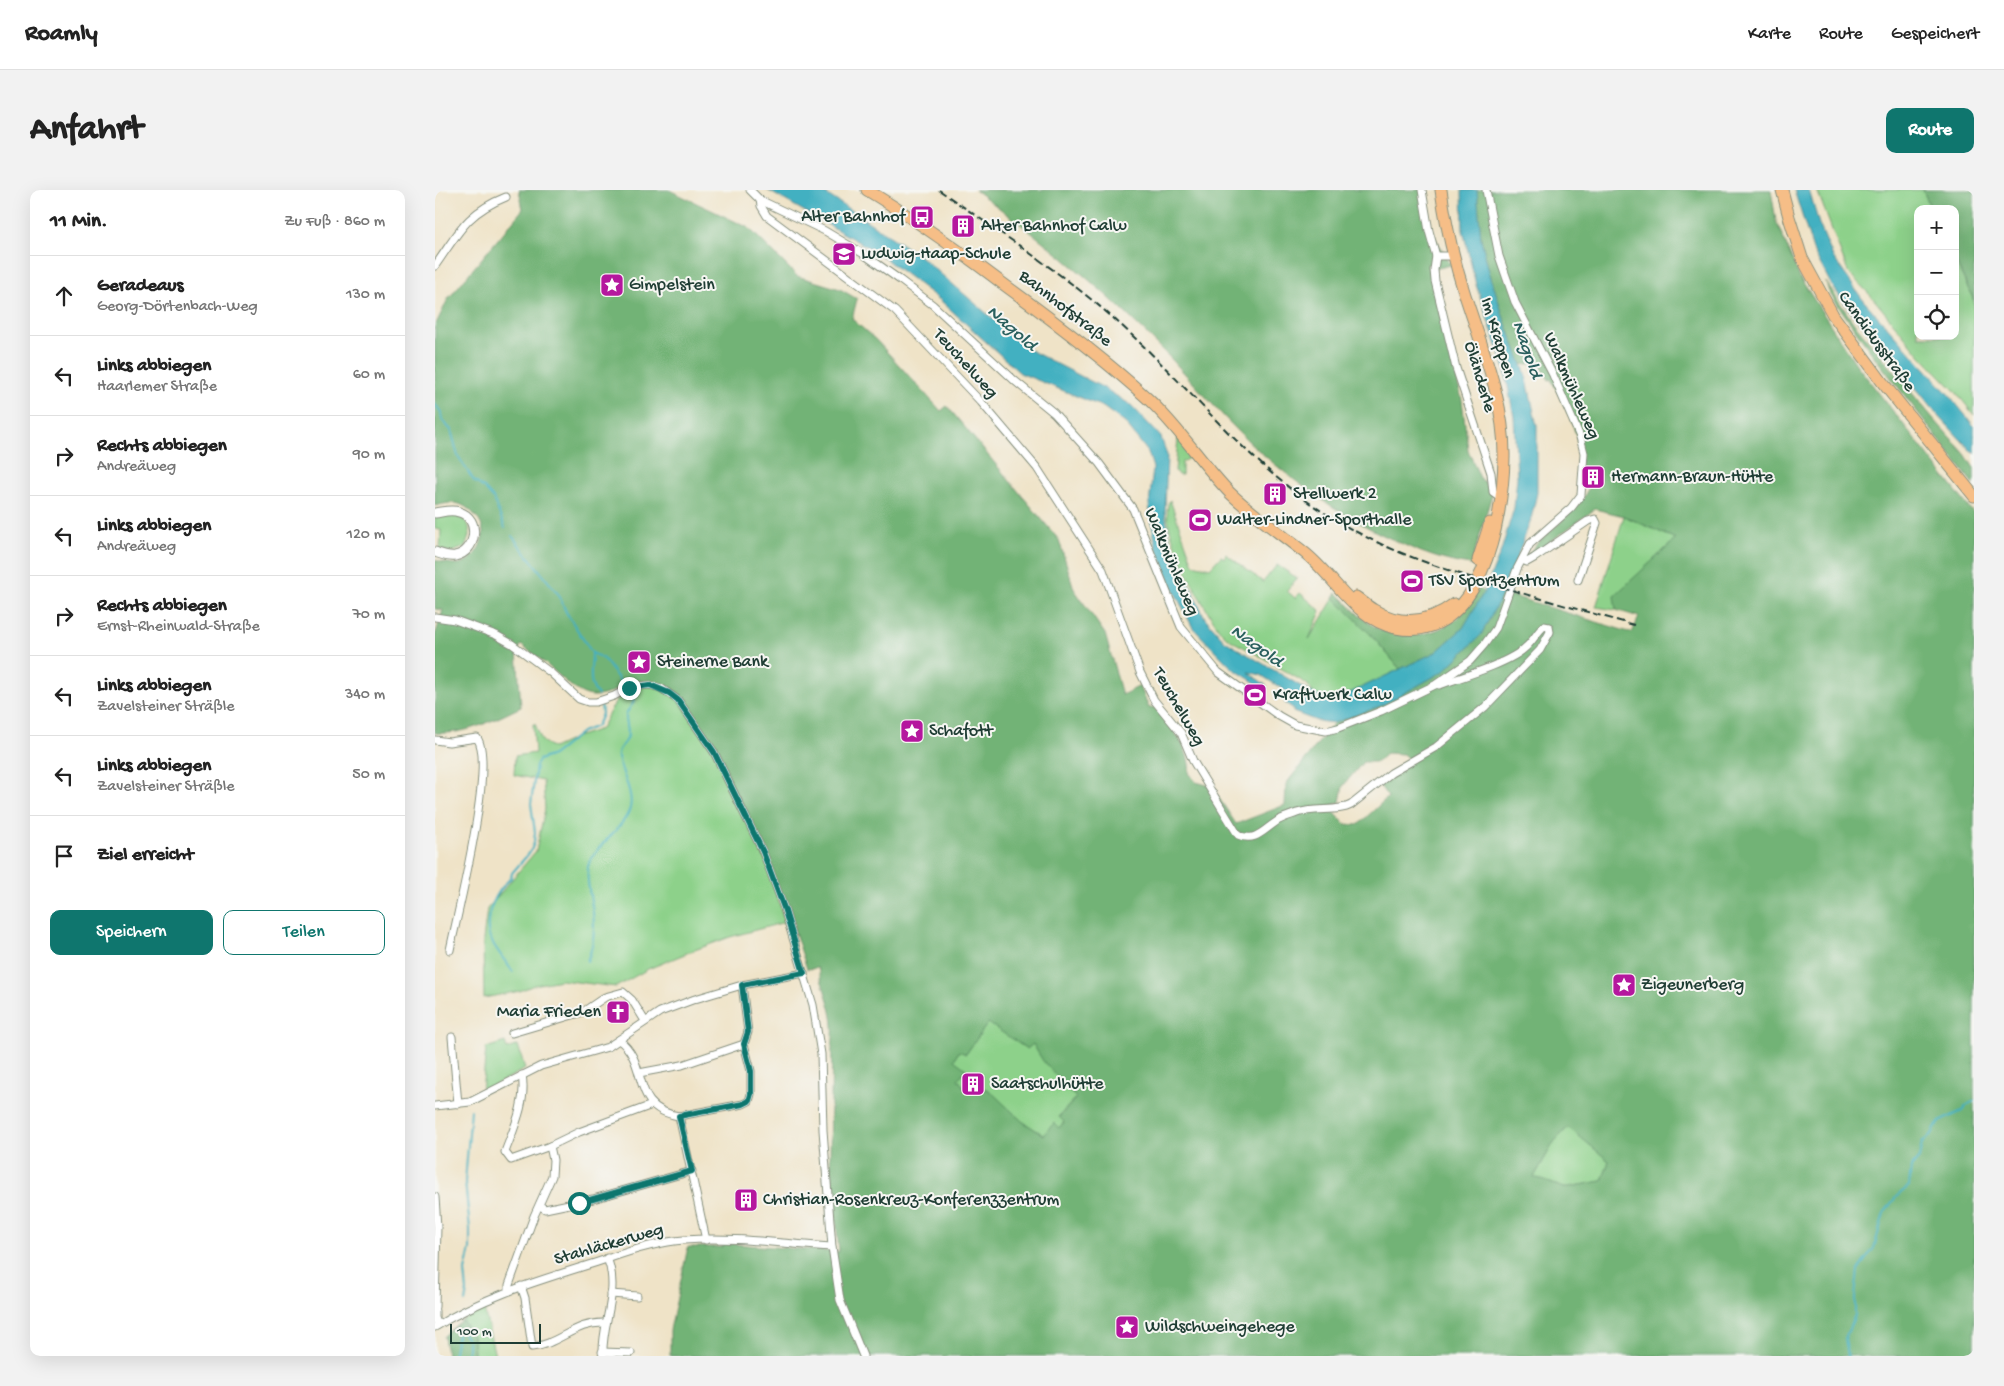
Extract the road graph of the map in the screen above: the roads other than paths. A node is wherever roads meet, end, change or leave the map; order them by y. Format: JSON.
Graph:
{"nodes":[{"id":1,"x":750,"y":190,"type":"edge"},
{"id":2,"x":867,"y":190,"type":"edge"},
{"id":3,"x":1422,"y":190,"type":"edge"},
{"id":4,"x":1441,"y":190,"type":"edge"},
{"id":5,"x":1486,"y":190,"type":"edge"},
{"id":6,"x":1782,"y":190,"type":"edge"},
{"id":7,"x":506,"y":198,"type":"dead end"},
{"id":8,"x":760,"y":200,"type":"junction"},
{"id":9,"x":1436,"y":256,"type":"junction"},
{"id":10,"x":1453,"y":256,"type":"junction"},
{"id":11,"x":435,"y":266,"type":"edge"},
{"id":12,"x":1181,"y":434,"type":"joint"},
{"id":13,"x":1974,"y":496,"type":"edge"},
{"id":14,"x":1500,"y":501,"type":"junction"},
{"id":15,"x":435,"y":513,"type":"edge"},
{"id":16,"x":435,"y":552,"type":"edge"},
{"id":17,"x":1522,"y":560,"type":"junction"},
{"id":18,"x":1578,"y":580,"type":"dead end"},
{"id":19,"x":435,"y":617,"type":"edge"},
{"id":20,"x":1435,"y":685,"type":"junction"},
{"id":21,"x":435,"y":740,"type":"edge"},
{"id":22,"x":450,"y":950,"type":"dead end"},
{"id":23,"x":804,"y":973,"type":"junction"},
{"id":24,"x":742,"y":985,"type":"junction"},
{"id":25,"x":645,"y":1021,"type":"junction"},
{"id":26,"x":512,"y":1033,"type":"dead end"},
{"id":27,"x":452,"y":1037,"type":"dead end"},
{"id":28,"x":619,"y":1040,"type":"junction"},
{"id":29,"x":744,"y":1044,"type":"junction"},
{"id":30,"x":639,"y":1073,"type":"junction"},
{"id":31,"x":521,"y":1075,"type":"junction"},
{"id":32,"x":458,"y":1104,"type":"junction"},
{"id":33,"x":652,"y":1105,"type":"junction"},
{"id":34,"x":435,"y":1106,"type":"edge"},
{"id":35,"x":679,"y":1116,"type":"junction"},
{"id":36,"x":550,"y":1146,"type":"junction"},
{"id":37,"x":692,"y":1171,"type":"junction"},
{"id":38,"x":435,"y":1197,"type":"edge"},
{"id":39,"x":540,"y":1206,"type":"junction"},
{"id":40,"x":706,"y":1240,"type":"junction"},
{"id":41,"x":832,"y":1247,"type":"junction"},
{"id":42,"x":607,"y":1258,"type":"junction"},
{"id":43,"x":521,"y":1286,"type":"junction"},
{"id":44,"x":509,"y":1291,"type":"junction"},
{"id":45,"x":611,"y":1294,"type":"junction"},
{"id":46,"x":637,"y":1296,"type":"dead end"},
{"id":47,"x":435,"y":1307,"type":"edge"},
{"id":48,"x":435,"y":1311,"type":"edge"},
{"id":49,"x":606,"y":1323,"type":"junction"},
{"id":50,"x":437,"y":1326,"type":"edge"},
{"id":51,"x":631,"y":1353,"type":"dead end"},
{"id":52,"x":603,"y":1354,"type":"edge"},
{"id":53,"x":863,"y":1356,"type":"edge"}],
"edges":[{"from":1,"to":8,"type":"street","name":"Walkmühleweg"},
{"from":2,"to":12,"type":"main road","name":"Bahnhofstraße"},
{"from":3,"to":9,"type":"street","name":"Öländerle"},
{"from":4,"to":10,"type":"main road","name":"Im Krappen"},
{"from":5,"to":17,"type":"street","name":"Walkmühleweg"},
{"from":6,"to":13,"type":"main road","name":"Candidusstraße"},
{"from":7,"to":11,"type":"street"},
{"from":8,"to":20,"type":"street","name":"Walkmühleweg"},
{"from":8,"to":20,"type":"street","name":"Teuchelweg"},
{"from":9,"to":10,"type":"street"},
{"from":9,"to":14,"type":"street","name":"Öländerle"},
{"from":10,"to":14,"type":"main road","name":"Im Krappen"},
{"from":12,"to":14,"type":"main road","name":"Im Krappen"},
{"from":15,"to":16,"type":"street"},
{"from":17,"to":18,"type":"street"},
{"from":17,"to":20,"type":"street","name":"Walkmühleweg"},
{"from":19,"to":23,"type":"street"},
{"from":21,"to":22,"type":"street"},
{"from":23,"to":24,"type":"street"},
{"from":23,"to":41,"type":"street"},
{"from":24,"to":25,"type":"street"},
{"from":24,"to":29,"type":"street"},
{"from":25,"to":26,"type":"street"},
{"from":25,"to":28,"type":"street"},
{"from":27,"to":32,"type":"street"},
{"from":28,"to":30,"type":"street"},
{"from":28,"to":31,"type":"street"},
{"from":29,"to":30,"type":"street"},
{"from":29,"to":35,"type":"street"},
{"from":30,"to":33,"type":"street"},
{"from":31,"to":32,"type":"street"},
{"from":31,"to":36,"type":"street"},
{"from":32,"to":34,"type":"street"},
{"from":33,"to":35,"type":"street"},
{"from":33,"to":36,"type":"street"},
{"from":35,"to":37,"type":"street"},
{"from":36,"to":39,"type":"street"},
{"from":37,"to":39,"type":"street"},
{"from":37,"to":40,"type":"street"},
{"from":38,"to":47,"type":"street"},
{"from":39,"to":44,"type":"street"},
{"from":40,"to":41,"type":"street","name":"Stahläckerweg"},
{"from":40,"to":42,"type":"street","name":"Stahläckerweg"},
{"from":41,"to":53,"type":"street"},
{"from":42,"to":43,"type":"street","name":"Stahläckerweg"},
{"from":42,"to":45,"type":"street"},
{"from":43,"to":44,"type":"street","name":"Stahläckerweg"},
{"from":43,"to":49,"type":"street"},
{"from":44,"to":50,"type":"street","name":"Stahläckerweg"},
{"from":45,"to":46,"type":"street"},
{"from":45,"to":49,"type":"street"},
{"from":48,"to":50,"type":"street"},
{"from":49,"to":52,"type":"street"},
{"from":51,"to":52,"type":"street"}]}
